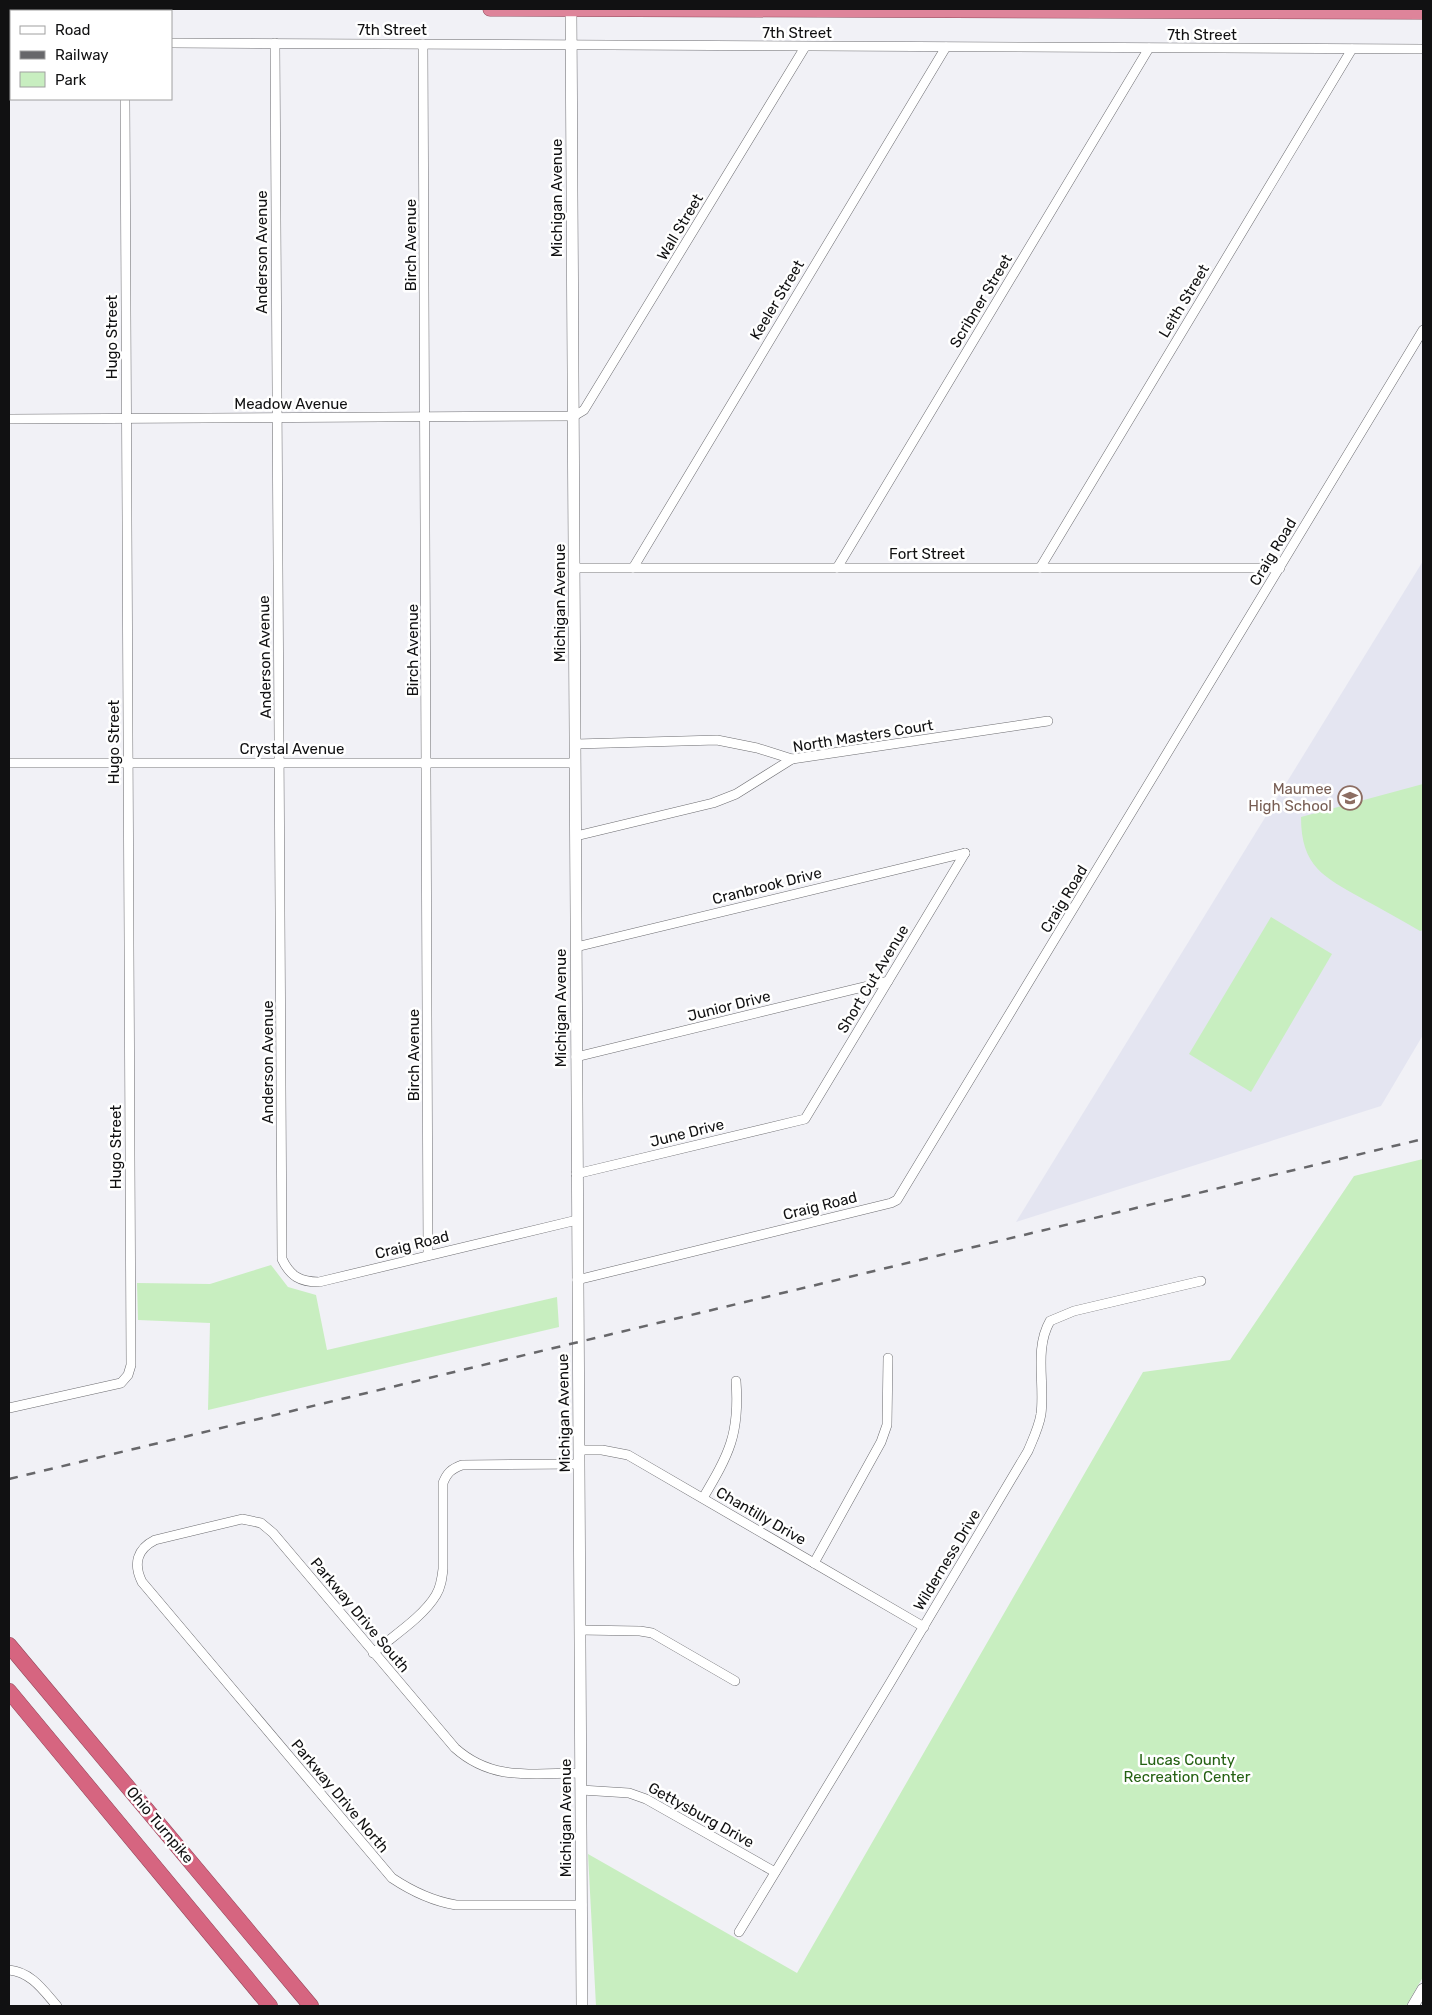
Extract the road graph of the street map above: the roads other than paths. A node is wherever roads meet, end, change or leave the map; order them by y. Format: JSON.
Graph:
{"nodes":[{"id":1,"x":490,"y":9,"type":"edge"},
{"id":2,"x":571,"y":9,"type":"edge"},
{"id":3,"x":1423,"y":12,"type":"edge"},
{"id":4,"x":172,"y":43,"type":"edge"},
{"id":5,"x":275,"y":43,"type":"junction"},
{"id":6,"x":423,"y":44,"type":"junction"},
{"id":7,"x":572,"y":45,"type":"junction"},
{"id":8,"x":805,"y":47,"type":"junction"},
{"id":9,"x":946,"y":48,"type":"junction"},
{"id":10,"x":1149,"y":48,"type":"junction"},
{"id":11,"x":1352,"y":49,"type":"junction"},
{"id":12,"x":1423,"y":49,"type":"edge"},
{"id":13,"x":125,"y":100,"type":"edge"},
{"id":14,"x":1423,"y":330,"type":"edge"},
{"id":15,"x":574,"y":416,"type":"junction"},
{"id":16,"x":276,"y":418,"type":"junction"},
{"id":17,"x":426,"y":418,"type":"junction"},
{"id":18,"x":9,"y":419,"type":"edge"},
{"id":19,"x":126,"y":419,"type":"junction"},
{"id":20,"x":575,"y":568,"type":"junction"},
{"id":21,"x":633,"y":568,"type":"junction"},
{"id":22,"x":837,"y":568,"type":"junction"},
{"id":23,"x":1040,"y":568,"type":"junction"},
{"id":24,"x":1280,"y":568,"type":"junction"},
{"id":25,"x":1048,"y":721,"type":"dead end"},
{"id":26,"x":576,"y":744,"type":"junction"},
{"id":27,"x":792,"y":759,"type":"junction"},
{"id":28,"x":9,"y":763,"type":"edge"},
{"id":29,"x":128,"y":763,"type":"junction"},
{"id":30,"x":280,"y":763,"type":"junction"},
{"id":31,"x":427,"y":763,"type":"junction"},
{"id":32,"x":575,"y":763,"type":"junction"},
{"id":33,"x":576,"y":836,"type":"junction"},
{"id":34,"x":965,"y":853,"type":"joint"},
{"id":35,"x":576,"y":947,"type":"junction"},
{"id":36,"x":888,"y":981,"type":"junction"},
{"id":37,"x":576,"y":1057,"type":"junction"},
{"id":38,"x":804,"y":1119,"type":"joint"},
{"id":39,"x":576,"y":1174,"type":"junction"},
{"id":40,"x":577,"y":1220,"type":"junction"},
{"id":41,"x":428,"y":1255,"type":"junction"},
{"id":42,"x":287,"y":1269,"type":"joint"},
{"id":43,"x":578,"y":1280,"type":"junction"},
{"id":44,"x":1201,"y":1281,"type":"dead end"},
{"id":45,"x":888,"y":1358,"type":"dead end"},
{"id":46,"x":736,"y":1381,"type":"dead end"},
{"id":47,"x":9,"y":1408,"type":"edge"},
{"id":48,"x":579,"y":1450,"type":"junction"},
{"id":49,"x":579,"y":1464,"type":"junction"},
{"id":50,"x":703,"y":1498,"type":"junction"},
{"id":51,"x":814,"y":1563,"type":"junction"},
{"id":52,"x":142,"y":1582,"type":"joint"},
{"id":53,"x":924,"y":1627,"type":"junction"},
{"id":54,"x":580,"y":1630,"type":"junction"},
{"id":55,"x":9,"y":1644,"type":"edge"},
{"id":56,"x":373,"y":1653,"type":"junction"},
{"id":57,"x":735,"y":1681,"type":"dead end"},
{"id":58,"x":9,"y":1691,"type":"edge"},
{"id":59,"x":581,"y":1773,"type":"junction"},
{"id":60,"x":581,"y":1790,"type":"junction"},
{"id":61,"x":775,"y":1872,"type":"junction"},
{"id":62,"x":582,"y":1905,"type":"junction"},
{"id":63,"x":739,"y":1932,"type":"dead end"},
{"id":64,"x":9,"y":1970,"type":"edge"},
{"id":65,"x":1423,"y":1989,"type":"edge"},
{"id":66,"x":57,"y":2006,"type":"edge"},
{"id":67,"x":270,"y":2006,"type":"edge"},
{"id":68,"x":311,"y":2006,"type":"edge"},
{"id":69,"x":582,"y":2006,"type":"edge"},
{"id":70,"x":1413,"y":2006,"type":"edge"}],
"edges":[{"from":1,"to":2,"type":"highway"},
{"from":2,"to":3,"type":"highway"},
{"from":2,"to":7,"type":"street","name":"Michigan Avenue"},
{"from":4,"to":5,"type":"street","name":"7th Street"},
{"from":5,"to":6,"type":"street","name":"7th Street"},
{"from":5,"to":16,"type":"street","name":"Anderson Avenue"},
{"from":6,"to":7,"type":"street","name":"7th Street"},
{"from":6,"to":17,"type":"street","name":"Birch Avenue"},
{"from":7,"to":8,"type":"street","name":"7th Street"},
{"from":7,"to":15,"type":"street","name":"Michigan Avenue"},
{"from":8,"to":9,"type":"street","name":"7th Street"},
{"from":8,"to":15,"type":"street","name":"Wall Street"},
{"from":9,"to":10,"type":"street","name":"7th Street"},
{"from":9,"to":21,"type":"street","name":"Keeler Street"},
{"from":10,"to":11,"type":"street","name":"7th Street"},
{"from":10,"to":22,"type":"street","name":"Scribner Street"},
{"from":11,"to":12,"type":"street","name":"7th Street"},
{"from":11,"to":23,"type":"street","name":"Leith Street"},
{"from":13,"to":19,"type":"street","name":"Hugo Street"},
{"from":14,"to":24,"type":"street","name":"Craig Road"},
{"from":15,"to":17,"type":"street","name":"Meadow Avenue"},
{"from":15,"to":20,"type":"street","name":"Michigan Avenue"},
{"from":16,"to":17,"type":"street","name":"Meadow Avenue"},
{"from":16,"to":19,"type":"street","name":"Meadow Avenue"},
{"from":16,"to":30,"type":"street","name":"Anderson Avenue"},
{"from":17,"to":31,"type":"street","name":"Birch Avenue"},
{"from":18,"to":19,"type":"street","name":"Meadow Avenue"},
{"from":19,"to":29,"type":"street","name":"Hugo Street"},
{"from":20,"to":21,"type":"street","name":"Fort Street"},
{"from":20,"to":26,"type":"street","name":"Michigan Avenue"},
{"from":21,"to":22,"type":"street","name":"Fort Street"},
{"from":22,"to":23,"type":"street","name":"Fort Street"},
{"from":23,"to":24,"type":"street","name":"Fort Street"},
{"from":24,"to":43,"type":"street","name":"Craig Road"},
{"from":25,"to":27,"type":"street","name":"North Masters Court"},
{"from":26,"to":27,"type":"street"},
{"from":26,"to":32,"type":"street","name":"Michigan Avenue"},
{"from":27,"to":33,"type":"street","name":"North Masters Court"},
{"from":28,"to":29,"type":"street","name":"Crystal Avenue"},
{"from":29,"to":30,"type":"street","name":"Crystal Avenue"},
{"from":29,"to":47,"type":"street","name":"Hugo Street"},
{"from":30,"to":31,"type":"street","name":"Crystal Avenue"},
{"from":30,"to":42,"type":"street","name":"Anderson Avenue"},
{"from":31,"to":32,"type":"street","name":"Crystal Avenue"},
{"from":31,"to":41,"type":"street","name":"Birch Avenue"},
{"from":32,"to":33,"type":"street","name":"Michigan Avenue"},
{"from":33,"to":35,"type":"street","name":"Michigan Avenue"},
{"from":34,"to":35,"type":"street","name":"Cranbrook Drive"},
{"from":34,"to":36,"type":"street","name":"Short Cut Avenue"},
{"from":35,"to":37,"type":"street","name":"Michigan Avenue"},
{"from":36,"to":37,"type":"street","name":"Junior Drive"},
{"from":36,"to":38,"type":"street","name":"Short Cut Avenue"},
{"from":37,"to":39,"type":"street","name":"Michigan Avenue"},
{"from":38,"to":39,"type":"street","name":"June Drive"},
{"from":39,"to":40,"type":"street","name":"Michigan Avenue"},
{"from":40,"to":41,"type":"street","name":"Craig Road"},
{"from":40,"to":43,"type":"street","name":"Michigan Avenue"},
{"from":41,"to":42,"type":"street","name":"Craig Road"},
{"from":43,"to":48,"type":"street","name":"Michigan Avenue"},
{"from":44,"to":53,"type":"street","name":"Wilderness Drive"},
{"from":45,"to":51,"type":"street"},
{"from":46,"to":50,"type":"street"},
{"from":48,"to":49,"type":"street","name":"Michigan Avenue"},
{"from":48,"to":50,"type":"street","name":"Chantilly Drive"},
{"from":49,"to":54,"type":"street","name":"Michigan Avenue"},
{"from":49,"to":56,"type":"street"},
{"from":50,"to":51,"type":"street","name":"Chantilly Drive"},
{"from":51,"to":53,"type":"street","name":"Chantilly Drive"},
{"from":52,"to":56,"type":"street","name":"Parkway Drive South"},
{"from":52,"to":62,"type":"street","name":"Parkway Drive North"},
{"from":53,"to":61,"type":"street","name":"Wilderness Drive"},
{"from":54,"to":57,"type":"street"},
{"from":54,"to":59,"type":"street","name":"Michigan Avenue"},
{"from":55,"to":68,"type":"highway","name":"Ohio Turnpike"},
{"from":56,"to":59,"type":"street","name":"Parkway Drive South"},
{"from":58,"to":67,"type":"highway","name":"Ohio Turnpike"},
{"from":59,"to":60,"type":"street","name":"Michigan Avenue"},
{"from":60,"to":61,"type":"street","name":"Gettysburg Drive"},
{"from":60,"to":62,"type":"street","name":"Michigan Avenue"},
{"from":61,"to":63,"type":"street","name":"Wilderness Drive"},
{"from":62,"to":69,"type":"street","name":"Michigan Avenue"},
{"from":64,"to":66,"type":"street"},
{"from":65,"to":70,"type":"street"}]}
